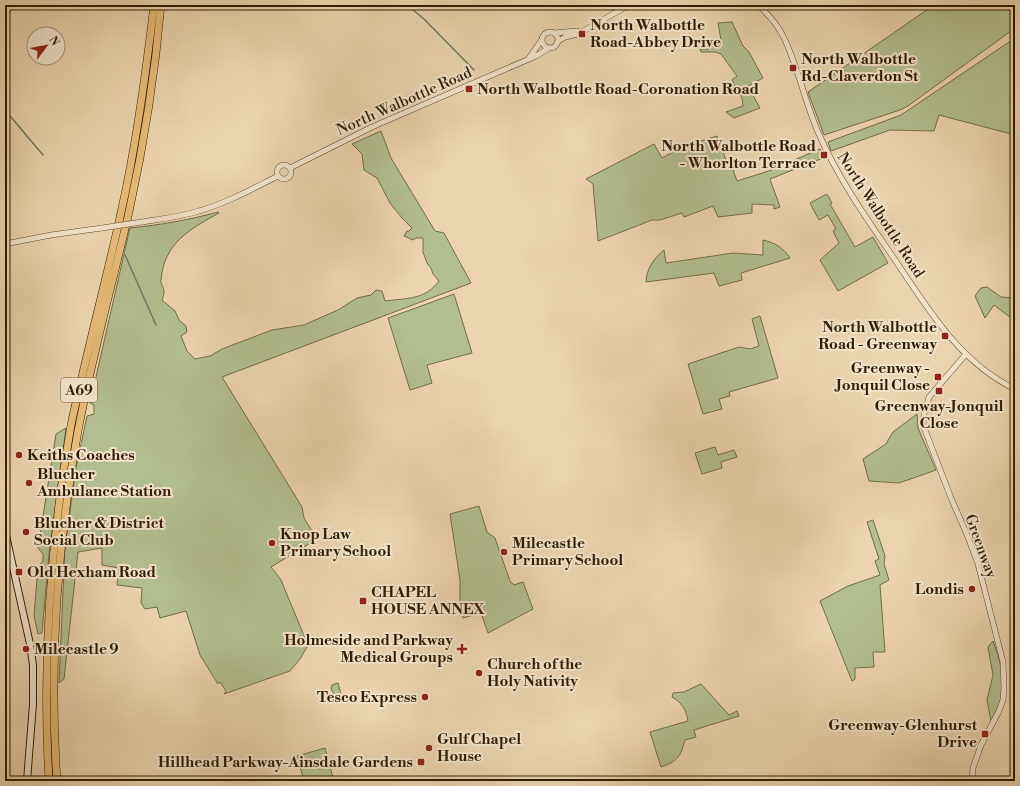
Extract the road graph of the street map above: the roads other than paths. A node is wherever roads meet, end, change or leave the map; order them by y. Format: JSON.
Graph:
{"nodes":[{"id":1,"x":154,"y":5,"type":"edge"},
{"id":2,"x":161,"y":5,"type":"edge"},
{"id":3,"x":629,"y":5,"type":"edge"},
{"id":4,"x":758,"y":5,"type":"edge"},
{"id":5,"x":580,"y":32,"type":"junction"},
{"id":6,"x":554,"y":33,"type":"junction"},
{"id":7,"x":541,"y":41,"type":"junction"},
{"id":8,"x":557,"y":42,"type":"junction"},
{"id":9,"x":549,"y":48,"type":"junction"},
{"id":10,"x":529,"y":58,"type":"junction"},
{"id":11,"x":290,"y":168,"type":"junction"},
{"id":12,"x":278,"y":176,"type":"junction"},
{"id":13,"x":5,"y":244,"type":"edge"},
{"id":14,"x":966,"y":354,"type":"junction"},
{"id":15,"x":1015,"y":389,"type":"edge"},
{"id":16,"x":5,"y":531,"type":"edge"},
{"id":17,"x":27,"y":781,"type":"edge"},
{"id":18,"x":49,"y":781,"type":"edge"},
{"id":19,"x":57,"y":781,"type":"edge"},
{"id":20,"x":972,"y":781,"type":"edge"}],
"edges":[{"from":1,"to":18,"type":"highway","number":"A69"},
{"from":2,"to":19,"type":"highway","number":"A69"},
{"from":3,"to":5,"type":"street","name":"North Walbottle Road"},
{"from":4,"to":14,"type":"street","name":"North Walbottle Road"},
{"from":5,"to":6,"type":"street","name":"North Walbottle Road"},
{"from":5,"to":8,"type":"street","name":"North Walbottle Road"},
{"from":6,"to":7,"type":"street","name":"North Walbottle Road"},
{"from":6,"to":8,"type":"street"},
{"from":7,"to":9,"type":"street"},
{"from":7,"to":10,"type":"street","name":"North Walbottle Road"},
{"from":8,"to":9,"type":"street","name":"North Walbottle Road"},
{"from":9,"to":10,"type":"street","name":"North Walbottle Road"},
{"from":10,"to":11,"type":"street","name":"North Walbottle Road"},
{"from":11,"to":12,"type":"street","name":"North Walbottle Road"},
{"from":11,"to":12,"type":"street","name":"North Walbottle Road"},
{"from":12,"to":13,"type":"street","name":"North Walbottle Road","bridge":true},
{"from":14,"to":15,"type":"street","name":"North Walbottle Road"},
{"from":14,"to":20,"type":"street","name":"Greenway"},
{"from":16,"to":17,"type":"main road"}]}
